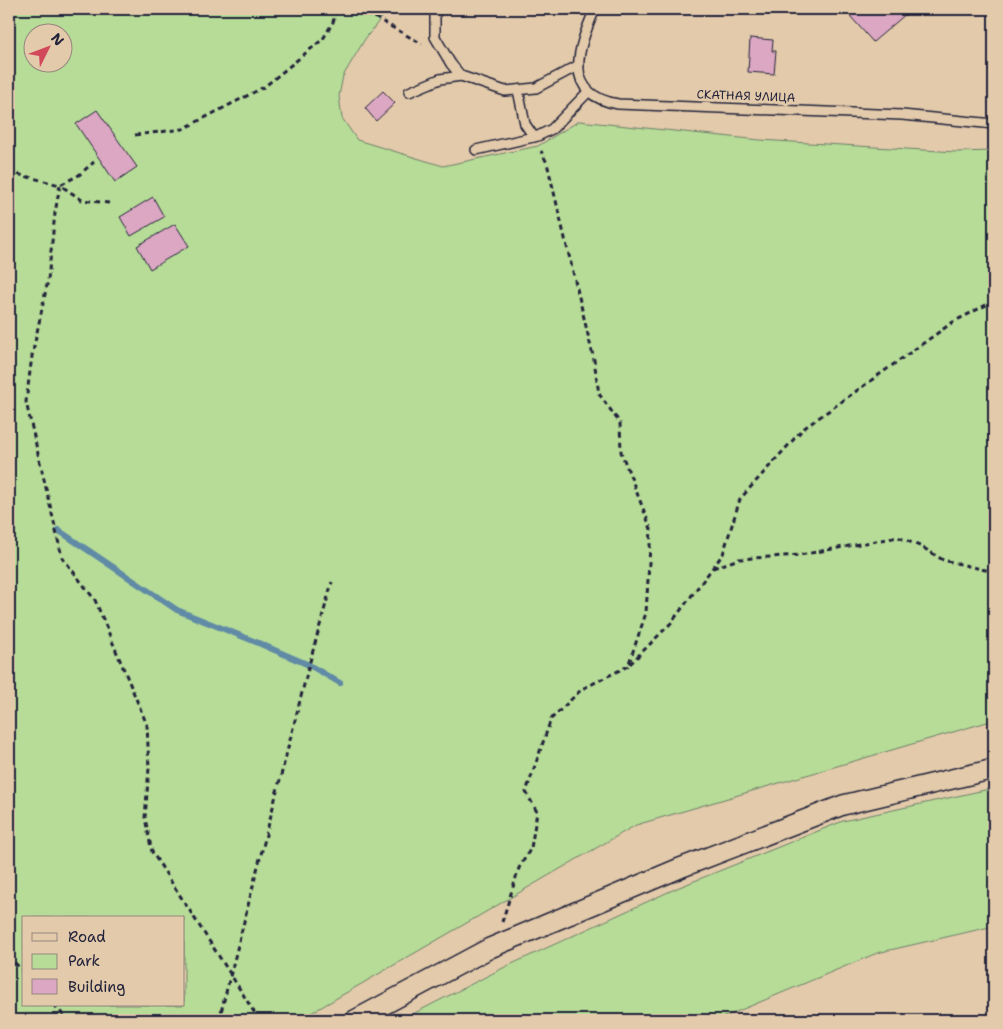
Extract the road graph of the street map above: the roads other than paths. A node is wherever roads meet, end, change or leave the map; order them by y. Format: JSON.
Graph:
{"nodes":[{"id":1,"x":435,"y":9,"type":"edge"},
{"id":2,"x":595,"y":9,"type":"edge"},
{"id":3,"x":579,"y":65,"type":"junction"},
{"id":4,"x":461,"y":76,"type":"junction"},
{"id":5,"x":518,"y":90,"type":"junction"},
{"id":6,"x":409,"y":92,"type":"dead end"},
{"id":7,"x":588,"y":92,"type":"junction"},
{"id":8,"x":994,"y":124,"type":"edge"},
{"id":9,"x":534,"y":137,"type":"junction"},
{"id":10,"x":476,"y":150,"type":"dead end"},
{"id":11,"x":994,"y":769,"type":"edge"},
{"id":12,"x":355,"y":1020,"type":"edge"}],
"edges":[{"from":1,"to":4,"type":"lane"},
{"from":2,"to":3,"type":"lane"},
{"from":3,"to":5,"type":"lane"},
{"from":3,"to":7,"type":"lane"},
{"from":4,"to":5,"type":"lane"},
{"from":4,"to":6,"type":"lane"},
{"from":5,"to":9,"type":"lane"},
{"from":7,"to":8,"type":"lane","name":"СКАТНАЯ УЛИЦА"},
{"from":7,"to":9,"type":"lane"},
{"from":9,"to":10,"type":"lane"},
{"from":11,"to":12,"type":"street"}]}
